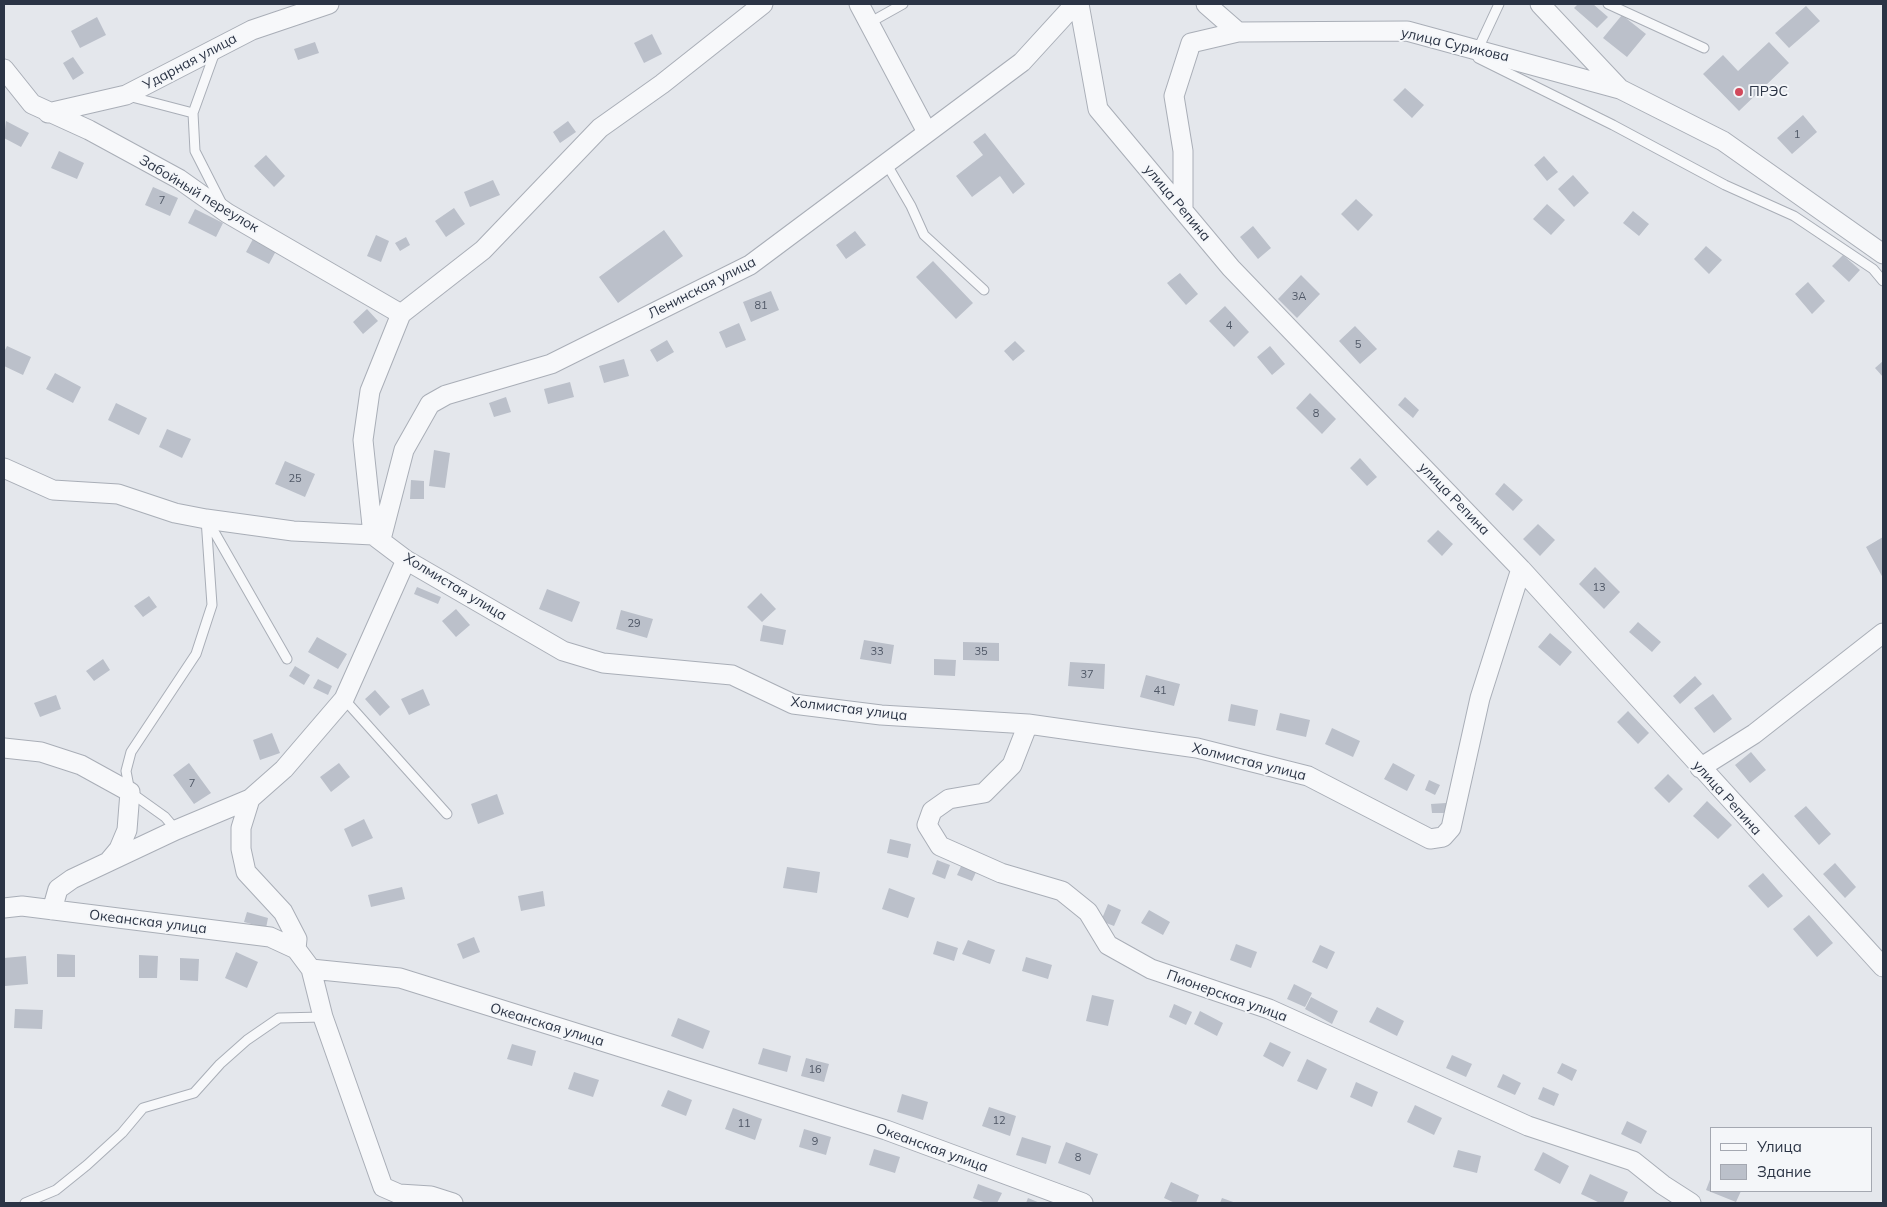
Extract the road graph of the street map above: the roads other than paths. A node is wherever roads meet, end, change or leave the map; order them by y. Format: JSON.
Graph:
{"nodes":[{"id":1,"x":330,"y":4,"type":"edge"},
{"id":2,"x":762,"y":4,"type":"edge"},
{"id":3,"x":859,"y":4,"type":"edge"},
{"id":4,"x":903,"y":4,"type":"edge"},
{"id":5,"x":1077,"y":4,"type":"edge"},
{"id":6,"x":1206,"y":4,"type":"edge"},
{"id":7,"x":1499,"y":4,"type":"edge"},
{"id":8,"x":1540,"y":4,"type":"edge"},
{"id":9,"x":1614,"y":5,"type":"edge"},
{"id":10,"x":869,"y":23,"type":"junction"},
{"id":11,"x":1238,"y":32,"type":"junction"},
{"id":12,"x":1451,"y":43,"type":"junction"},
{"id":13,"x":217,"y":47,"type":"junction"},
{"id":14,"x":1704,"y":48,"type":"dead end"},
{"id":15,"x":1478,"y":50,"type":"junction"},
{"id":16,"x":4,"y":69,"type":"edge"},
{"id":17,"x":1620,"y":89,"type":"junction"},
{"id":18,"x":126,"y":96,"type":"junction"},
{"id":19,"x":48,"y":113,"type":"junction"},
{"id":20,"x":193,"y":113,"type":"junction"},
{"id":21,"x":927,"y":132,"type":"junction"},
{"id":22,"x":886,"y":163,"type":"junction"},
{"id":23,"x":1183,"y":210,"type":"junction"},
{"id":24,"x":227,"y":213,"type":"junction"},
{"id":25,"x":1883,"y":254,"type":"edge"},
{"id":26,"x":1883,"y":281,"type":"edge"},
{"id":27,"x":984,"y":290,"type":"dead end"},
{"id":28,"x":401,"y":314,"type":"junction"},
{"id":29,"x":4,"y":468,"type":"edge"},
{"id":30,"x":206,"y":519,"type":"junction"},
{"id":31,"x":377,"y":537,"type":"junction"},
{"id":32,"x":406,"y":560,"type":"junction"},
{"id":33,"x":1521,"y":569,"type":"junction"},
{"id":34,"x":1883,"y":633,"type":"edge"},
{"id":35,"x":287,"y":659,"type":"dead end"},
{"id":36,"x":344,"y":699,"type":"junction"},
{"id":37,"x":1028,"y":724,"type":"junction"},
{"id":38,"x":4,"y":748,"type":"edge"},
{"id":39,"x":1700,"y":768,"type":"junction"},
{"id":40,"x":130,"y":792,"type":"junction"},
{"id":41,"x":250,"y":799,"type":"junction"},
{"id":42,"x":447,"y":814,"type":"dead end"},
{"id":43,"x":176,"y":830,"type":"junction"},
{"id":44,"x":108,"y":862,"type":"junction"},
{"id":45,"x":4,"y":908,"type":"edge"},
{"id":46,"x":52,"y":910,"type":"junction"},
{"id":47,"x":296,"y":949,"type":"junction"},
{"id":48,"x":1883,"y":967,"type":"edge"},
{"id":49,"x":311,"y":969,"type":"junction"},
{"id":50,"x":323,"y":1017,"type":"junction"},
{"id":51,"x":25,"y":1203,"type":"edge"},
{"id":52,"x":453,"y":1203,"type":"edge"},
{"id":53,"x":1083,"y":1203,"type":"edge"},
{"id":54,"x":1692,"y":1203,"type":"edge"}],
"edges":[{"from":1,"to":13,"type":"street","name":"Ударная улица"},
{"from":2,"to":28,"type":"street"},
{"from":3,"to":10,"type":"street"},
{"from":4,"to":10,"type":"lane"},
{"from":5,"to":21,"type":"street","name":"Ленинская улица"},
{"from":5,"to":23,"type":"street","name":"улица Репина"},
{"from":6,"to":11,"type":"street"},
{"from":7,"to":15,"type":"lane"},
{"from":8,"to":17,"type":"street","name":"улица Сурикова"},
{"from":9,"to":14,"type":"lane"},
{"from":10,"to":21,"type":"street"},
{"from":11,"to":12,"type":"street","name":"улица Сурикова"},
{"from":11,"to":23,"type":"street","name":"улица Сурикова"},
{"from":12,"to":15,"type":"street","name":"улица Сурикова"},
{"from":12,"to":26,"type":"lane"},
{"from":13,"to":18,"type":"street","name":"Ударная улица"},
{"from":13,"to":20,"type":"lane"},
{"from":15,"to":17,"type":"street","name":"улица Сурикова"},
{"from":16,"to":19,"type":"street","name":"Забойный переулок"},
{"from":17,"to":25,"type":"street","name":"улица Сурикова"},
{"from":18,"to":19,"type":"street","name":"Ударная улица"},
{"from":18,"to":20,"type":"lane"},
{"from":19,"to":24,"type":"street","name":"Забойный переулок"},
{"from":20,"to":24,"type":"lane"},
{"from":21,"to":22,"type":"street","name":"Ленинская улица"},
{"from":22,"to":27,"type":"lane"},
{"from":22,"to":31,"type":"street","name":"Ленинская улица"},
{"from":23,"to":33,"type":"street","name":"улица Репина"},
{"from":24,"to":28,"type":"street","name":"Забойный переулок"},
{"from":28,"to":31,"type":"street"},
{"from":29,"to":30,"type":"street"},
{"from":30,"to":31,"type":"street"},
{"from":30,"to":35,"type":"lane"},
{"from":30,"to":40,"type":"lane"},
{"from":31,"to":32,"type":"street","name":"Холмистая улица"},
{"from":32,"to":36,"type":"street"},
{"from":32,"to":37,"type":"street","name":"Холмистая улица"},
{"from":33,"to":37,"type":"street","name":"Холмистая улица"},
{"from":33,"to":39,"type":"street","name":"улица Репина"},
{"from":34,"to":39,"type":"street"},
{"from":36,"to":41,"type":"street"},
{"from":36,"to":42,"type":"lane"},
{"from":37,"to":54,"type":"street","name":"Пионерская улица"},
{"from":38,"to":40,"type":"street"},
{"from":39,"to":48,"type":"street","name":"улица Репина"},
{"from":40,"to":43,"type":"lane"},
{"from":40,"to":44,"type":"street"},
{"from":41,"to":43,"type":"street"},
{"from":41,"to":47,"type":"street"},
{"from":43,"to":44,"type":"street"},
{"from":44,"to":46,"type":"street"},
{"from":45,"to":46,"type":"street","name":"Океанская улица"},
{"from":46,"to":47,"type":"street","name":"Океанская улица"},
{"from":47,"to":49,"type":"street","name":"Океанская улица"},
{"from":49,"to":50,"type":"street"},
{"from":49,"to":53,"type":"street","name":"Океанская улица"},
{"from":50,"to":51,"type":"lane"},
{"from":50,"to":52,"type":"street"}]}
